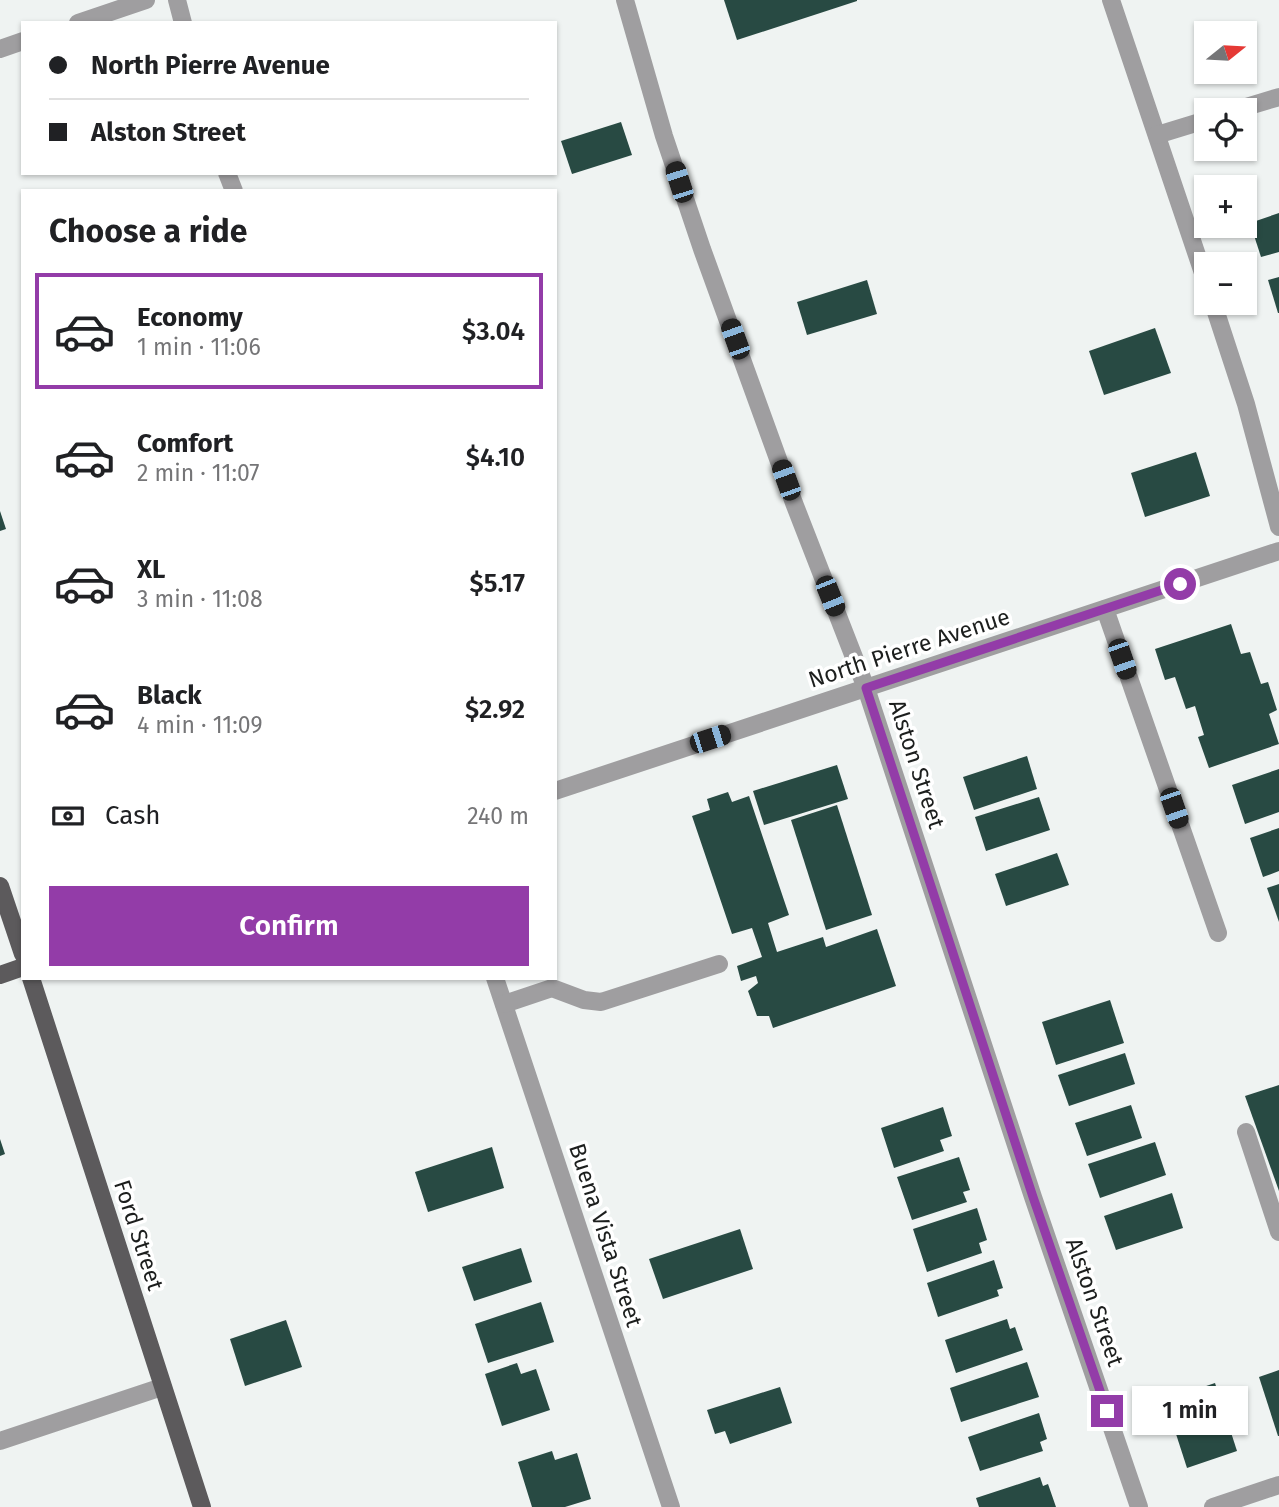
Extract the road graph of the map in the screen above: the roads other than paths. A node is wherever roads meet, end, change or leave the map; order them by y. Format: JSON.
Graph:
{"nodes":[{"id":1,"x":146,"y":0,"type":"edge"},
{"id":2,"x":177,"y":0,"type":"edge"},
{"id":3,"x":625,"y":0,"type":"edge"},
{"id":4,"x":1111,"y":0,"type":"edge"},
{"id":5,"x":84,"y":21,"type":"edge"},
{"id":6,"x":182,"y":21,"type":"edge"},
{"id":7,"x":21,"y":42,"type":"edge"},
{"id":8,"x":0,"y":49,"type":"edge"},
{"id":9,"x":1279,"y":97,"type":"edge"},
{"id":10,"x":1257,"y":104,"type":"edge"},
{"id":11,"x":1194,"y":124,"type":"edge"},
{"id":12,"x":1157,"y":135,"type":"junction"},
{"id":13,"x":1196,"y":252,"type":"edge"},
{"id":14,"x":1217,"y":315,"type":"edge"},
{"id":15,"x":1279,"y":527,"type":"edge"},
{"id":16,"x":1279,"y":551,"type":"edge"},
{"id":17,"x":1105,"y":609,"type":"junction"},
{"id":18,"x":866,"y":688,"type":"junction"},
{"id":19,"x":557,"y":790,"type":"edge"},
{"id":20,"x":0,"y":886,"type":"edge"},
{"id":21,"x":1218,"y":933,"type":"dead end"},
{"id":22,"x":21,"y":948,"type":"edge"},
{"id":23,"x":719,"y":964,"type":"dead end"},
{"id":24,"x":21,"y":968,"type":"edge"},
{"id":25,"x":0,"y":975,"type":"edge"},
{"id":26,"x":32,"y":980,"type":"edge"},
{"id":27,"x":496,"y":980,"type":"edge"},
{"id":28,"x":504,"y":1004,"type":"junction"},
{"id":29,"x":1246,"y":1132,"type":"dead end"},
{"id":30,"x":1279,"y":1232,"type":"edge"},
{"id":31,"x":162,"y":1387,"type":"junction"},
{"id":32,"x":0,"y":1441,"type":"edge"},
{"id":33,"x":1279,"y":1485,"type":"edge"},
{"id":34,"x":202,"y":1507,"type":"edge"},
{"id":35,"x":671,"y":1507,"type":"edge"},
{"id":36,"x":1139,"y":1507,"type":"edge"},
{"id":37,"x":1213,"y":1507,"type":"edge"}],
"edges":[{"from":1,"to":5,"type":"street"},
{"from":2,"to":6,"type":"street"},
{"from":3,"to":18,"type":"street","name":"Alston Street"},
{"from":4,"to":12,"type":"street"},
{"from":7,"to":8,"type":"street"},
{"from":9,"to":10,"type":"street"},
{"from":11,"to":12,"type":"street"},
{"from":12,"to":13,"type":"street"},
{"from":14,"to":15,"type":"street"},
{"from":16,"to":17,"type":"street","name":"North Pierre Avenue"},
{"from":17,"to":18,"type":"street","name":"North Pierre Avenue"},
{"from":17,"to":21,"type":"street"},
{"from":18,"to":19,"type":"street","name":"North Pierre Avenue"},
{"from":18,"to":36,"type":"street","name":"Alston Street"},
{"from":20,"to":22,"type":"main road"},
{"from":23,"to":28,"type":"street"},
{"from":24,"to":25,"type":"main road"},
{"from":26,"to":31,"type":"main road","name":"Ford Street"},
{"from":27,"to":28,"type":"street","name":"Buena Vista Street"},
{"from":28,"to":35,"type":"street","name":"Buena Vista Street"},
{"from":29,"to":30,"type":"street"},
{"from":31,"to":32,"type":"street"},
{"from":31,"to":34,"type":"main road","name":"Ford Street"},
{"from":33,"to":37,"type":"street"}]}
